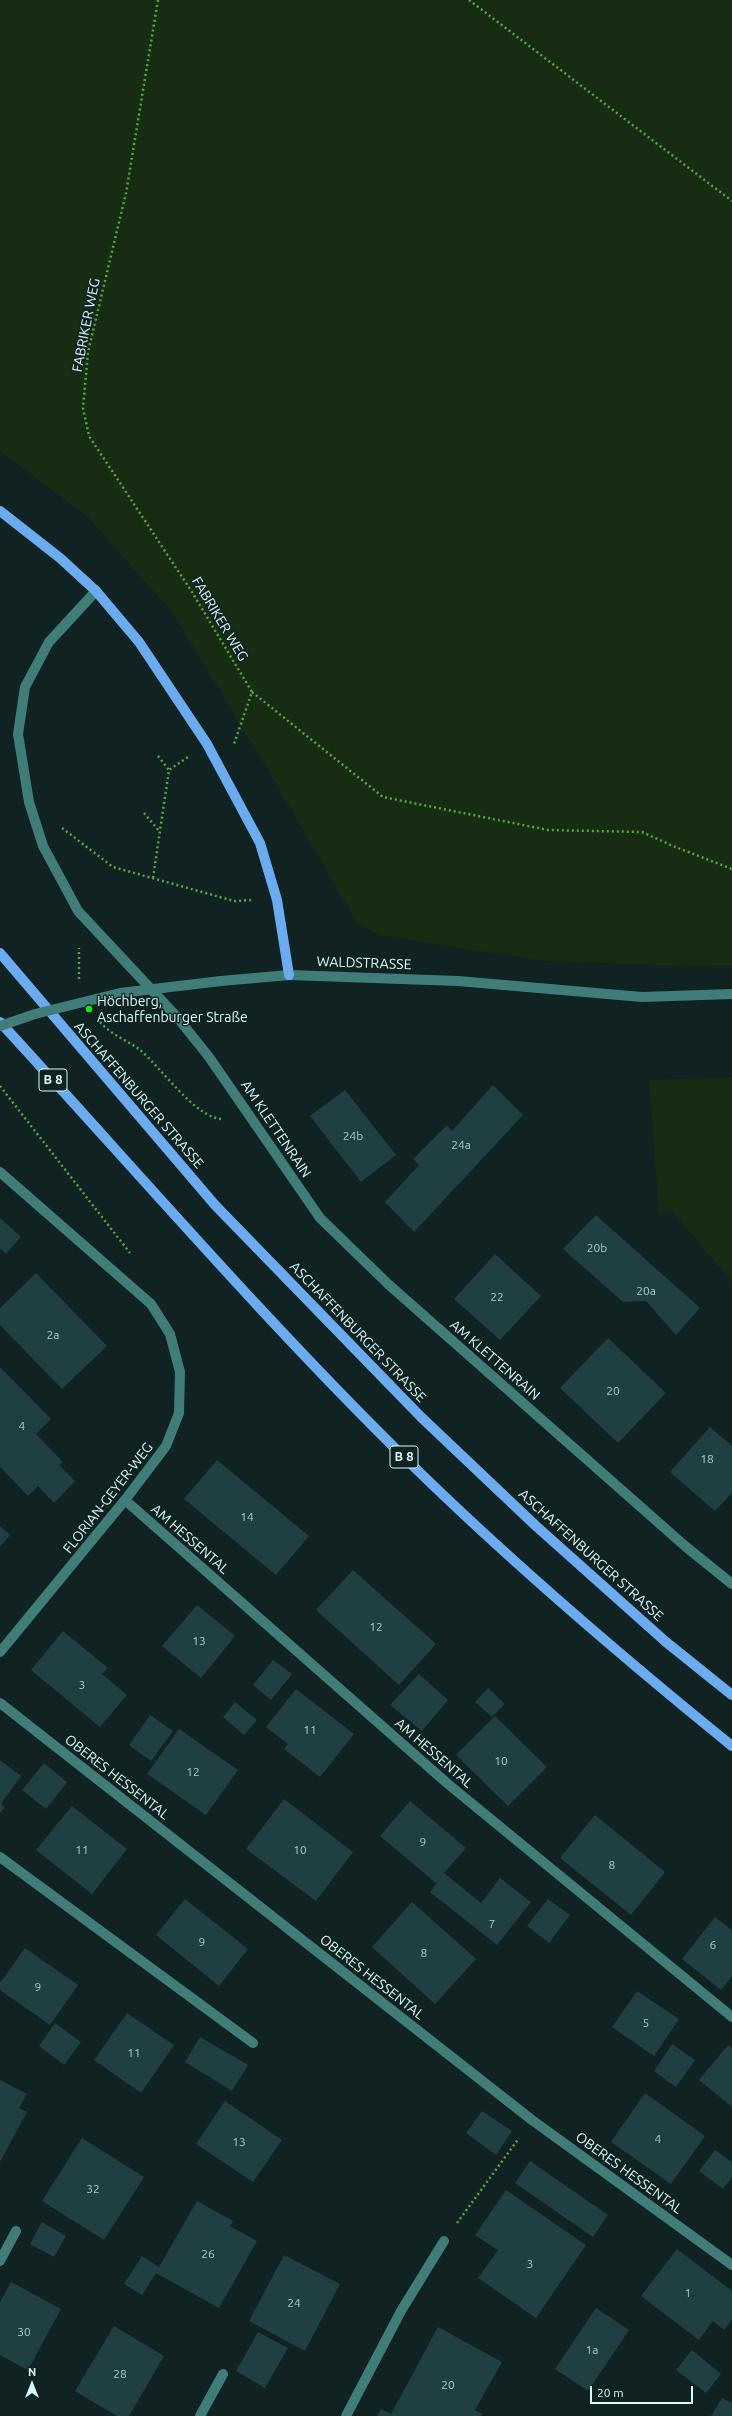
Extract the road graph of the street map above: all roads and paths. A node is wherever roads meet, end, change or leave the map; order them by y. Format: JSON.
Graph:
{"nodes":[{"id":1,"x":158,"y":0,"type":"edge"},
{"id":2,"x":469,"y":0,"type":"edge"},
{"id":3,"x":732,"y":201,"type":"edge"},
{"id":4,"x":0,"y":511,"type":"edge"},
{"id":5,"x":96,"y":592,"type":"junction"},
{"id":6,"x":252,"y":692,"type":"junction"},
{"id":7,"x":207,"y":744,"type":"junction"},
{"id":8,"x":158,"y":756,"type":"dead end"},
{"id":9,"x":169,"y":770,"type":"junction"},
{"id":10,"x":224,"y":773,"type":"junction"},
{"id":11,"x":144,"y":813,"type":"dead end"},
{"id":12,"x":59,"y":825,"type":"dead end"},
{"id":13,"x":160,"y":833,"type":"junction"},
{"id":14,"x":732,"y":869,"type":"edge"},
{"id":15,"x":153,"y":878,"type":"junction"},
{"id":16,"x":277,"y":900,"type":"junction"},
{"id":17,"x":0,"y":953,"type":"edge"},
{"id":18,"x":289,"y":975,"type":"junction"},
{"id":19,"x":732,"y":994,"type":"edge"},
{"id":20,"x":97,"y":1019,"type":"dead end"},
{"id":21,"x":0,"y":1022,"type":"edge"},
{"id":22,"x":0,"y":1026,"type":"edge"},
{"id":23,"x":0,"y":1086,"type":"edge"},
{"id":24,"x":247,"y":1110,"type":"junction"},
{"id":25,"x":0,"y":1172,"type":"edge"},
{"id":26,"x":138,"y":1293,"type":"junction"},
{"id":27,"x":125,"y":1500,"type":"junction"},
{"id":28,"x":732,"y":1584,"type":"edge"},
{"id":29,"x":0,"y":1652,"type":"edge"},
{"id":30,"x":732,"y":1695,"type":"edge"},
{"id":31,"x":0,"y":1703,"type":"edge"},
{"id":32,"x":732,"y":1746,"type":"edge"},
{"id":33,"x":0,"y":1857,"type":"edge"},
{"id":34,"x":732,"y":2017,"type":"edge"},
{"id":35,"x":253,"y":2043,"type":"dead end"},
{"id":36,"x":532,"y":2120,"type":"junction"},
{"id":37,"x":16,"y":2232,"type":"dead end"},
{"id":38,"x":444,"y":2241,"type":"joint"},
{"id":39,"x":0,"y":2261,"type":"edge"},
{"id":40,"x":732,"y":2265,"type":"edge"},
{"id":41,"x":223,"y":2374,"type":"dead end"},
{"id":42,"x":200,"y":2416,"type":"edge"},
{"id":43,"x":346,"y":2416,"type":"edge"}],
"edges":[{"from":1,"to":6,"type":"path","name":"FABRIKER WEG"},
{"from":2,"to":3,"type":"path"},
{"from":4,"to":5,"type":"main road"},
{"from":5,"to":7,"type":"main road"},
{"from":5,"to":24,"type":"street","name":"AM KLETTENRAIN"},
{"from":6,"to":10,"type":"path"},
{"from":6,"to":14,"type":"path"},
{"from":7,"to":9,"type":"path"},
{"from":7,"to":10,"type":"main road"},
{"from":8,"to":9,"type":"path"},
{"from":9,"to":13,"type":"path"},
{"from":10,"to":16,"type":"main road"},
{"from":11,"to":13,"type":"path"},
{"from":12,"to":15,"type":"path"},
{"from":13,"to":15,"type":"path"},
{"from":15,"to":16,"type":"path"},
{"from":16,"to":18,"type":"main road"},
{"from":17,"to":30,"type":"main road","name":"ASCHAFFENBURGER STRASSE"},
{"from":18,"to":19,"type":"street","name":"WALDSTRASSE"},
{"from":18,"to":22,"type":"street","name":"WALDSTRASSE","bridge":true},
{"from":20,"to":24,"type":"path"},
{"from":21,"to":32,"type":"main road","number":"B 8"},
{"from":23,"to":26,"type":"path"},
{"from":24,"to":28,"type":"street","name":"AM KLETTENRAIN"},
{"from":25,"to":26,"type":"street","name":"FLORIAN-GEYER-WEG"},
{"from":26,"to":27,"type":"street","name":"FLORIAN-GEYER-WEG"},
{"from":27,"to":29,"type":"street","name":"FLORIAN-GEYER-WEG"},
{"from":27,"to":34,"type":"street","name":"AM HESSENTAL"},
{"from":31,"to":36,"type":"street","name":"OBERES HESSENTAL"},
{"from":33,"to":35,"type":"street"},
{"from":36,"to":38,"type":"path"},
{"from":36,"to":40,"type":"street","name":"OBERES HESSENTAL"},
{"from":37,"to":39,"type":"street"},
{"from":38,"to":43,"type":"street"},
{"from":41,"to":42,"type":"street"}]}
